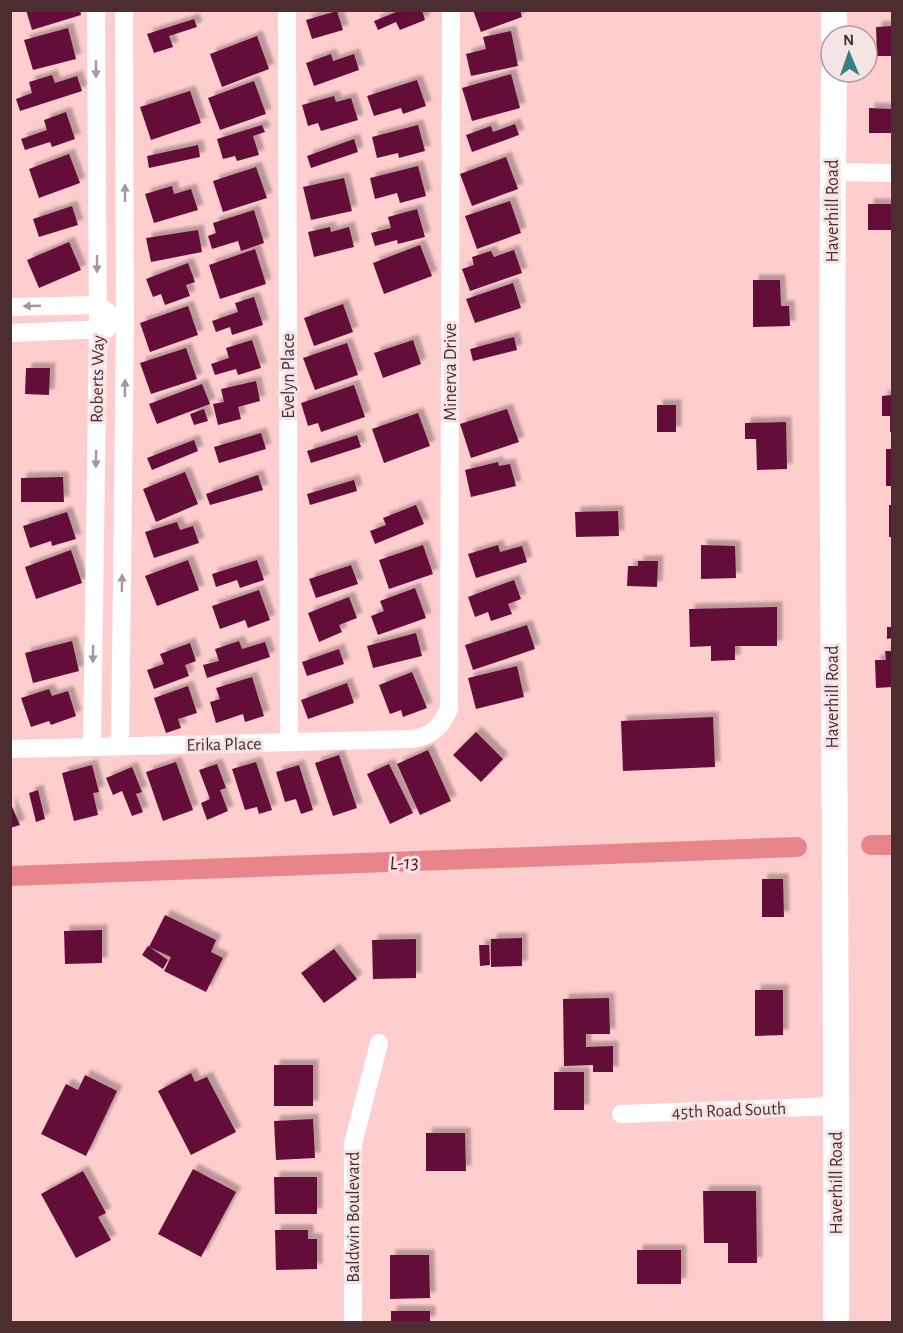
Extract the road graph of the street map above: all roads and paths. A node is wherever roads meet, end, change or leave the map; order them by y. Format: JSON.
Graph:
{"nodes":[{"id":1,"x":96,"y":10,"type":"edge"},
{"id":2,"x":124,"y":10,"type":"edge"},
{"id":3,"x":287,"y":10,"type":"edge"},
{"id":4,"x":451,"y":10,"type":"edge"},
{"id":5,"x":834,"y":84,"type":"edge"},
{"id":6,"x":832,"y":172,"type":"junction"},
{"id":7,"x":892,"y":173,"type":"edge"},
{"id":8,"x":98,"y":304,"type":"junction"},
{"id":9,"x":10,"y":307,"type":"edge"},
{"id":10,"x":125,"y":326,"type":"junction"},
{"id":11,"x":98,"y":331,"type":"junction"},
{"id":12,"x":10,"y":333,"type":"edge"},
{"id":13,"x":436,"y":730,"type":"joint"},
{"id":14,"x":289,"y":742,"type":"junction"},
{"id":15,"x":120,"y":746,"type":"junction"},
{"id":16,"x":92,"y":747,"type":"junction"},
{"id":17,"x":10,"y":749,"type":"edge"},
{"id":18,"x":379,"y":1043,"type":"dead end"},
{"id":19,"x":837,"y":1106,"type":"junction"},
{"id":20,"x":621,"y":1114,"type":"dead end"},
{"id":21,"x":353,"y":1323,"type":"edge"},
{"id":22,"x":836,"y":1323,"type":"edge"}],
"edges":[{"from":1,"to":8,"type":"street","name":"Roberts Way","one_way":true},
{"from":10,"to":2,"type":"street","name":"Roberts Way","one_way":true},
{"from":3,"to":14,"type":"street","name":"Evelyn Place"},
{"from":4,"to":13,"type":"street","name":"Minerva Drive"},
{"from":5,"to":6,"type":"street","name":"Haverhill Road"},
{"from":6,"to":7,"type":"street"},
{"from":6,"to":19,"type":"street","name":"Haverhill Road"},
{"from":8,"to":9,"type":"street","one_way":true},
{"from":8,"to":10,"type":"street"},
{"from":8,"to":11,"type":"street","name":"Roberts Way"},
{"from":10,"to":11,"type":"street"},
{"from":15,"to":10,"type":"street","name":"Roberts Way","one_way":true},
{"from":11,"to":12,"type":"street"},
{"from":11,"to":16,"type":"street","name":"Roberts Way","one_way":true},
{"from":13,"to":14,"type":"street","name":"Erika Place"},
{"from":14,"to":15,"type":"street","name":"Erika Place"},
{"from":15,"to":16,"type":"street","name":"Erika Place"},
{"from":16,"to":17,"type":"street","name":"Erika Place"},
{"from":18,"to":21,"type":"street","name":"Baldwin Boulevard"},
{"from":19,"to":20,"type":"street","name":"45th Road South"},
{"from":19,"to":22,"type":"street","name":"Haverhill Road"}]}
